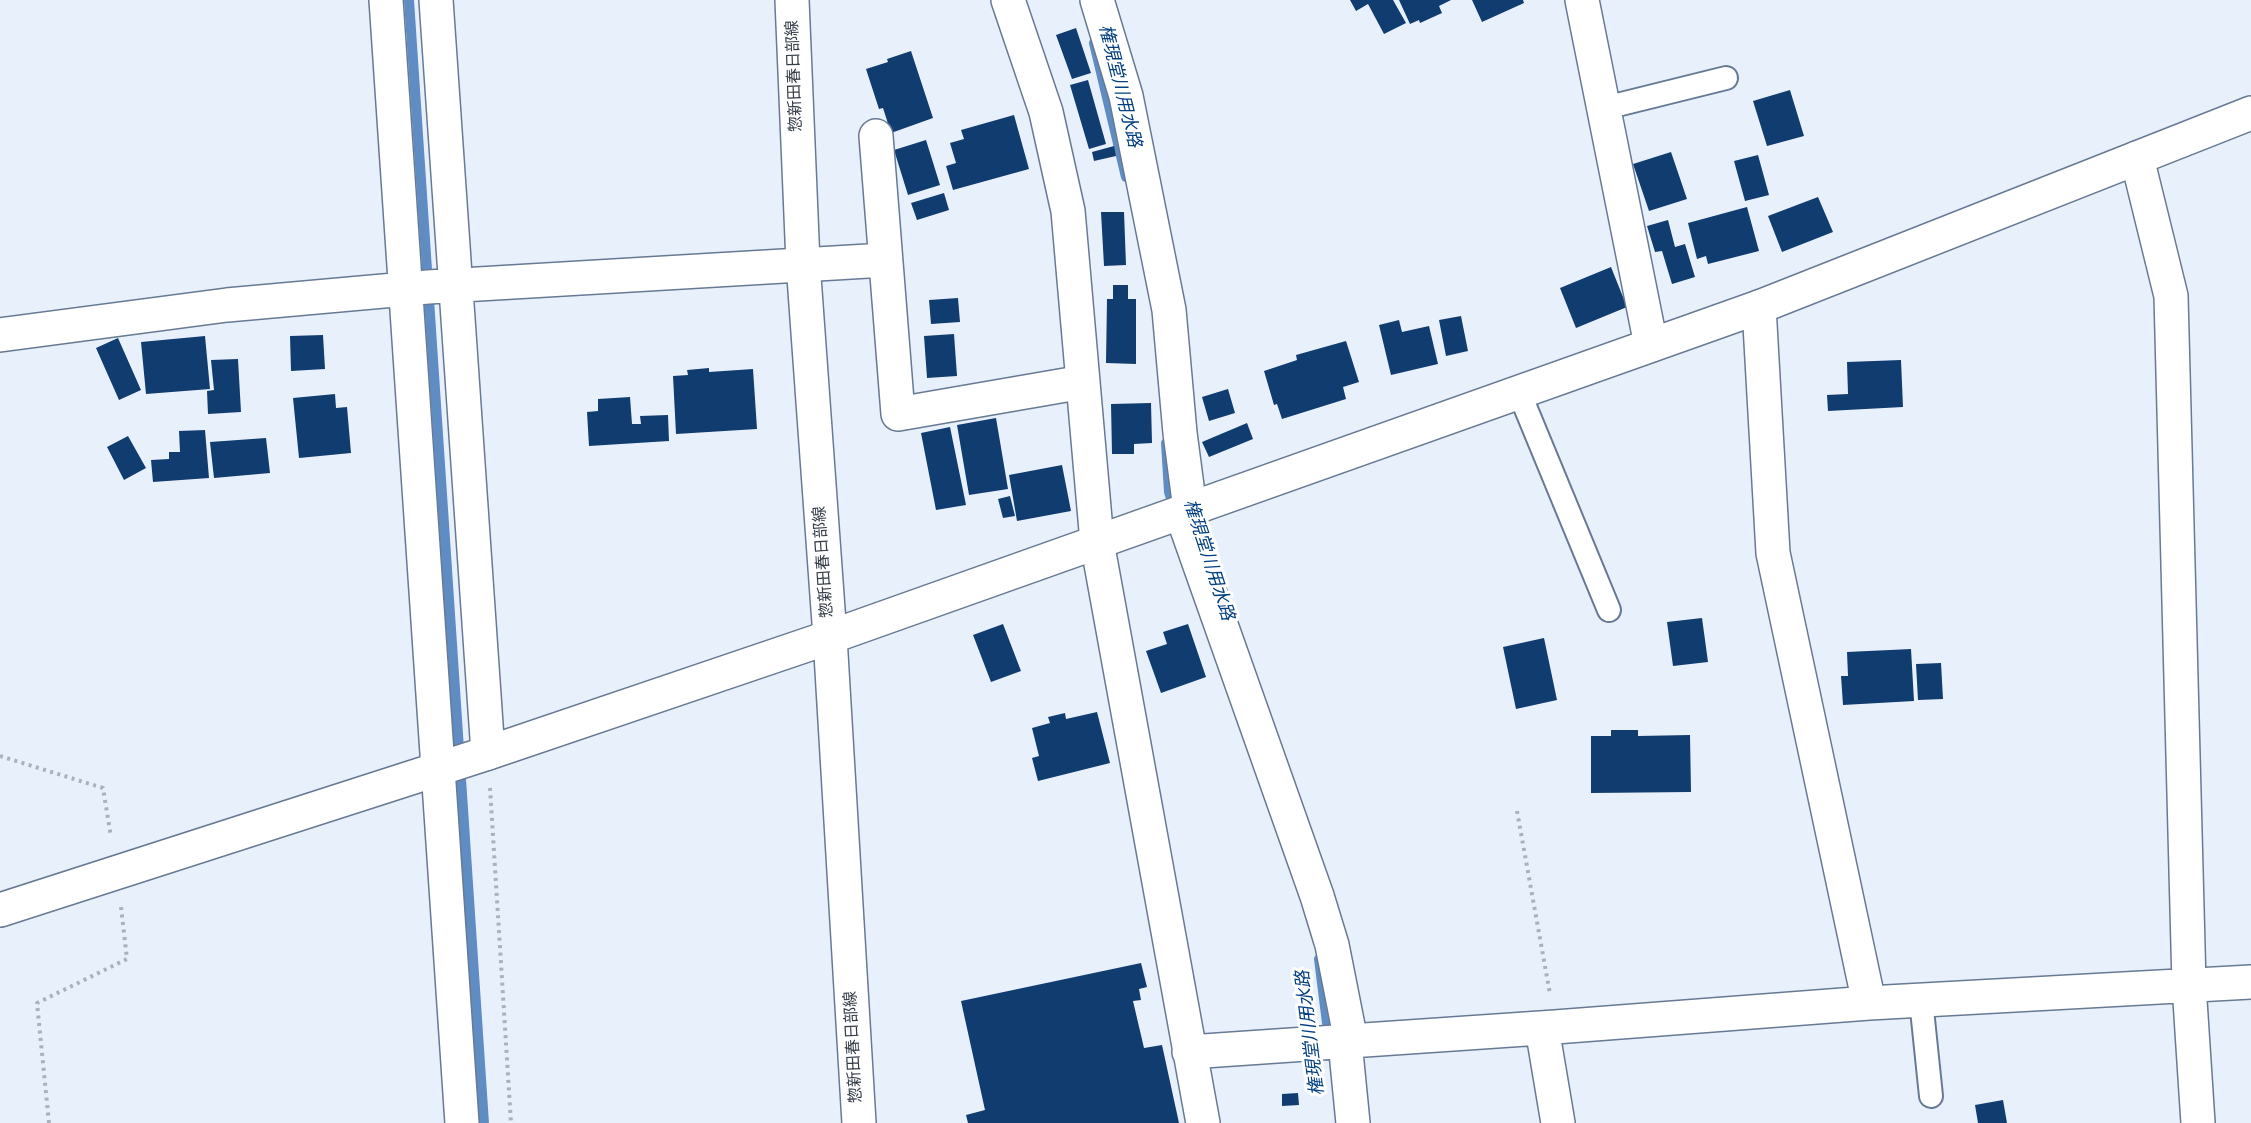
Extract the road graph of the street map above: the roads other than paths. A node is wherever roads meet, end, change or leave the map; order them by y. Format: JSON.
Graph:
{"nodes":[{"id":1,"x":386,"y":0,"type":"edge"},
{"id":2,"x":436,"y":0,"type":"edge"},
{"id":3,"x":792,"y":0,"type":"edge"},
{"id":4,"x":1008,"y":0,"type":"edge"},
{"id":5,"x":1097,"y":0,"type":"edge"},
{"id":6,"x":1582,"y":0,"type":"edge"},
{"id":7,"x":1726,"y":78,"type":"dead end"},
{"id":8,"x":1605,"y":108,"type":"junction"},
{"id":9,"x":2251,"y":113,"type":"edge"},
{"id":10,"x":876,"y":136,"type":"dead end"},
{"id":11,"x":2137,"y":158,"type":"junction"},
{"id":12,"x":885,"y":260,"type":"junction"},
{"id":13,"x":803,"y":263,"type":"junction"},
{"id":14,"x":456,"y":285,"type":"junction"},
{"id":15,"x":404,"y":290,"type":"junction"},
{"id":16,"x":1759,"y":307,"type":"junction"},
{"id":17,"x":0,"y":335,"type":"edge"},
{"id":18,"x":1651,"y":345,"type":"junction"},
{"id":19,"x":1083,"y":382,"type":"junction"},
{"id":20,"x":1519,"y":392,"type":"junction"},
{"id":21,"x":1175,"y":514,"type":"junction"},
{"id":22,"x":1096,"y":542,"type":"junction"},
{"id":23,"x":1609,"y":610,"type":"dead end"},
{"id":24,"x":830,"y":637,"type":"junction"},
{"id":25,"x":488,"y":753,"type":"junction"},
{"id":26,"x":439,"y":768,"type":"junction"},
{"id":27,"x":0,"y":910,"type":"edge"},
{"id":28,"x":2251,"y":982,"type":"edge"},
{"id":29,"x":2189,"y":985,"type":"junction"},
{"id":30,"x":1921,"y":1000,"type":"junction"},
{"id":31,"x":1869,"y":1003,"type":"junction"},
{"id":32,"x":1549,"y":1028,"type":"junction"},
{"id":33,"x":1348,"y":1041,"type":"junction"},
{"id":34,"x":1189,"y":1052,"type":"junction"},
{"id":35,"x":1931,"y":1096,"type":"dead end"},
{"id":36,"x":462,"y":1123,"type":"edge"},
{"id":37,"x":859,"y":1123,"type":"edge"},
{"id":38,"x":1203,"y":1123,"type":"edge"},
{"id":39,"x":1353,"y":1123,"type":"edge"},
{"id":40,"x":1558,"y":1123,"type":"edge"},
{"id":41,"x":2198,"y":1123,"type":"edge"}],
"edges":[{"from":1,"to":15,"type":"street"},
{"from":2,"to":14,"type":"street"},
{"from":3,"to":13,"type":"street","name":"惣新田春日部線"},
{"from":4,"to":19,"type":"street"},
{"from":5,"to":21,"type":"street"},
{"from":6,"to":8,"type":"street"},
{"from":7,"to":8,"type":"lane"},
{"from":8,"to":18,"type":"street"},
{"from":9,"to":11,"type":"street"},
{"from":10,"to":12,"type":"street"},
{"from":11,"to":16,"type":"street"},
{"from":11,"to":29,"type":"street"},
{"from":12,"to":13,"type":"street"},
{"from":12,"to":19,"type":"street"},
{"from":13,"to":14,"type":"street"},
{"from":13,"to":24,"type":"street","name":"惣新田春日部線"},
{"from":14,"to":15,"type":"street"},
{"from":14,"to":25,"type":"street"},
{"from":15,"to":17,"type":"street"},
{"from":15,"to":26,"type":"street"},
{"from":16,"to":18,"type":"street"},
{"from":16,"to":31,"type":"street"},
{"from":18,"to":20,"type":"street"},
{"from":19,"to":22,"type":"street"},
{"from":20,"to":21,"type":"street"},
{"from":20,"to":23,"type":"lane"},
{"from":21,"to":22,"type":"street"},
{"from":21,"to":33,"type":"street"},
{"from":22,"to":24,"type":"street"},
{"from":22,"to":34,"type":"street"},
{"from":24,"to":25,"type":"street"},
{"from":24,"to":37,"type":"street","name":"惣新田春日部線"},
{"from":25,"to":26,"type":"street"},
{"from":26,"to":27,"type":"street"},
{"from":26,"to":36,"type":"street"},
{"from":28,"to":29,"type":"street"},
{"from":29,"to":30,"type":"street"},
{"from":29,"to":41,"type":"street"},
{"from":30,"to":31,"type":"street"},
{"from":30,"to":35,"type":"lane"},
{"from":31,"to":32,"type":"street"},
{"from":32,"to":33,"type":"street"},
{"from":32,"to":40,"type":"street"},
{"from":33,"to":34,"type":"street"},
{"from":33,"to":39,"type":"street"},
{"from":34,"to":38,"type":"street"}]}
